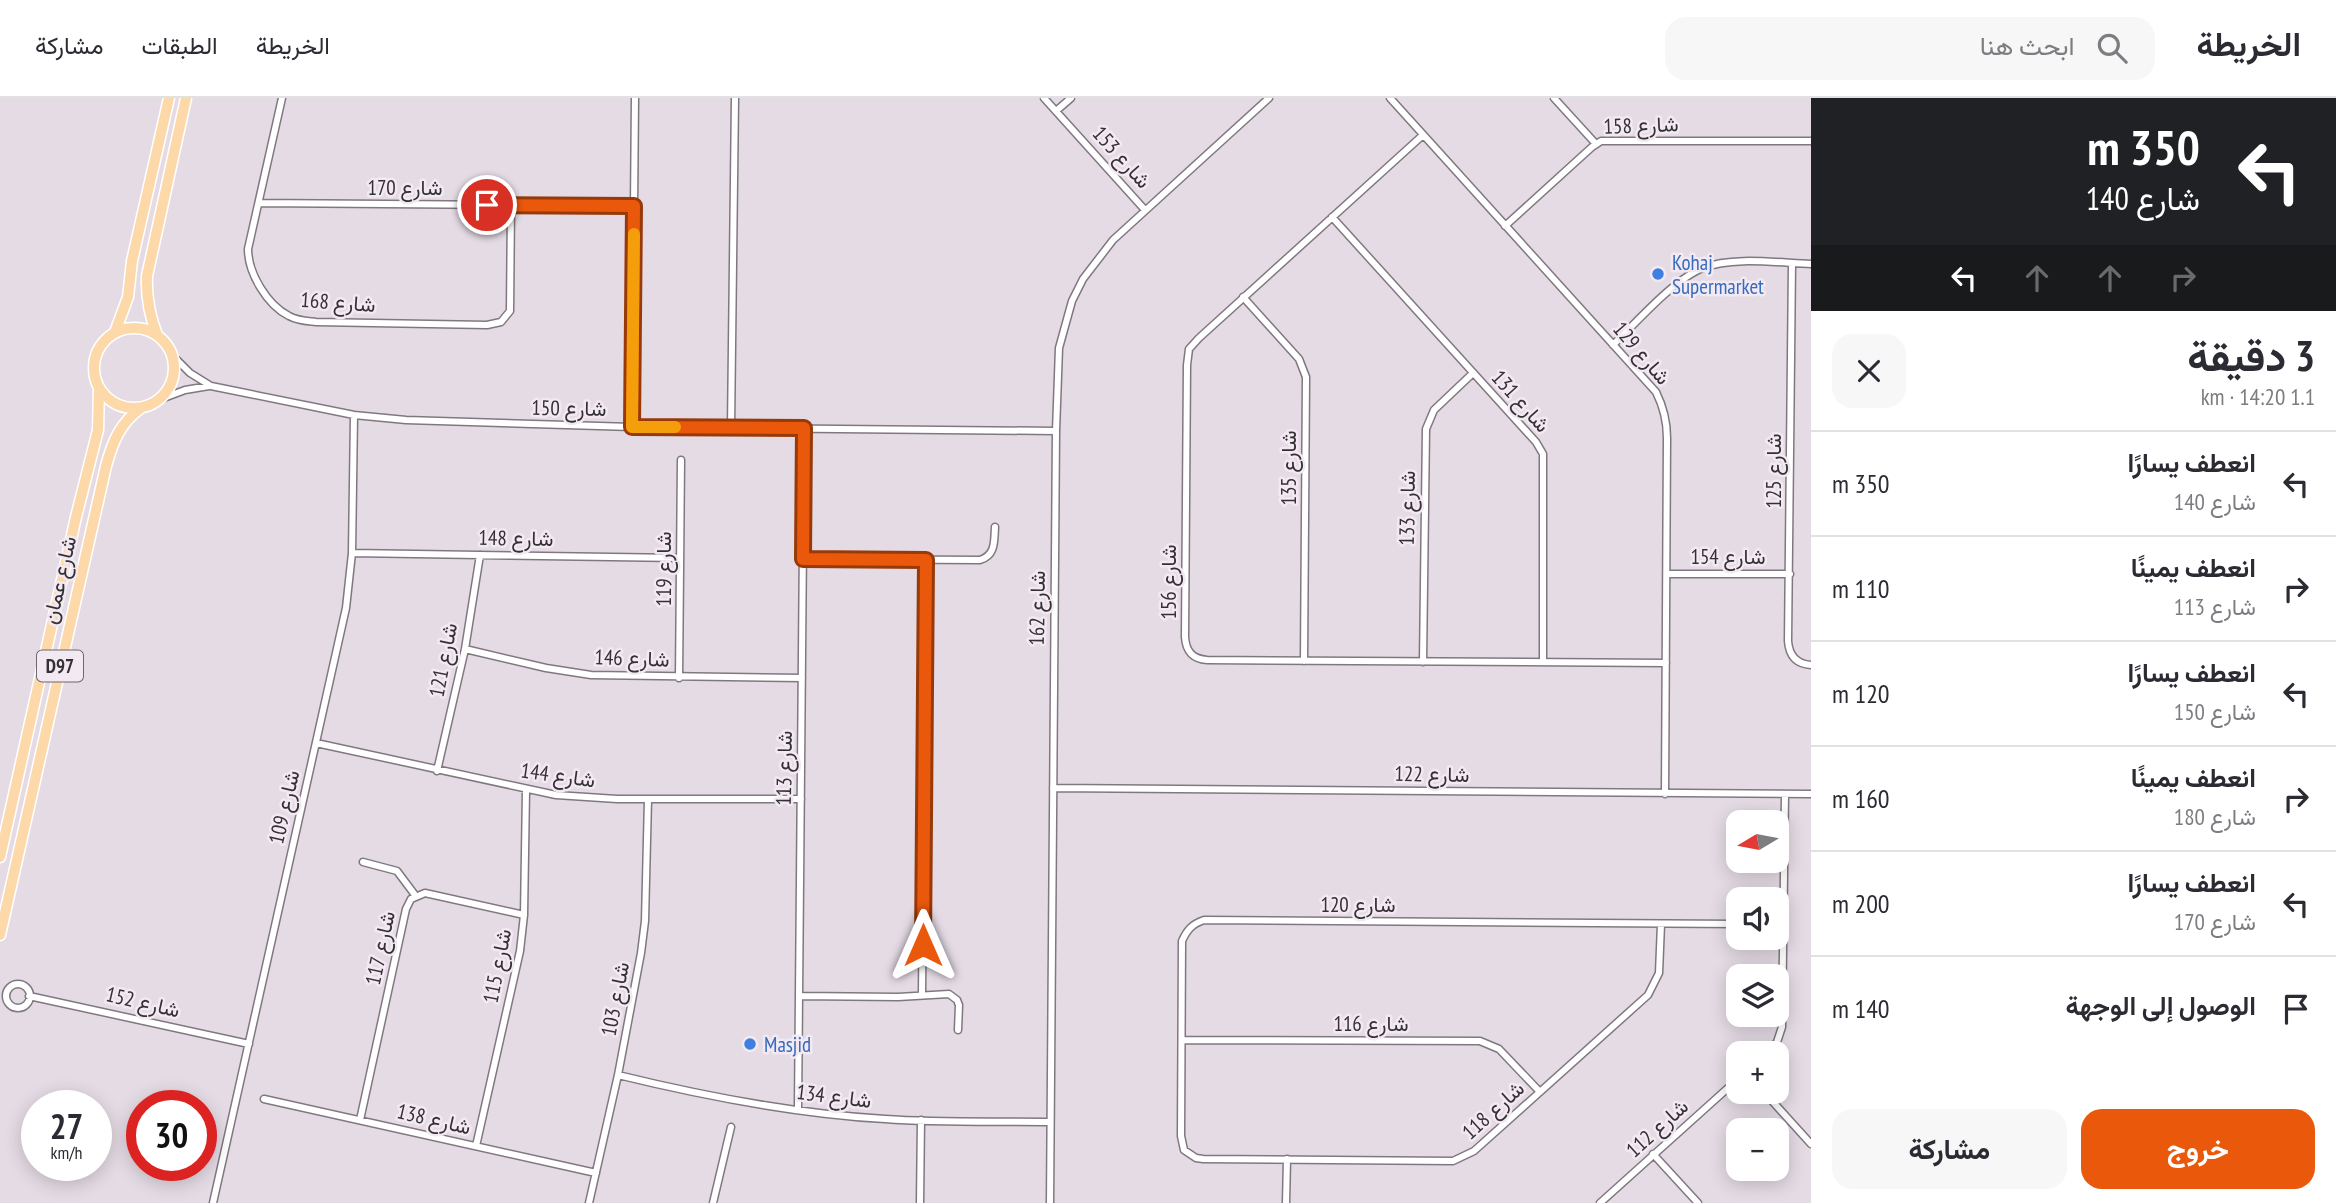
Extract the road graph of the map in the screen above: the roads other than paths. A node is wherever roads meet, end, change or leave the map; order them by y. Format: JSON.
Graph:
{"nodes":[{"id":1,"x":169,"y":98,"type":"edge"},
{"id":2,"x":186,"y":98,"type":"edge"},
{"id":3,"x":282,"y":98,"type":"edge"},
{"id":4,"x":635,"y":98,"type":"edge"},
{"id":5,"x":735,"y":98,"type":"edge"},
{"id":6,"x":1044,"y":98,"type":"edge"},
{"id":7,"x":1070,"y":98,"type":"edge"},
{"id":8,"x":1269,"y":98,"type":"edge"},
{"id":9,"x":1390,"y":98,"type":"edge"},
{"id":10,"x":1554,"y":98,"type":"edge"},
{"id":11,"x":1056,"y":111,"type":"junction"},
{"id":12,"x":1423,"y":135,"type":"junction"},
{"id":13,"x":1811,"y":141,"type":"edge"},
{"id":14,"x":1596,"y":144,"type":"junction"},
{"id":15,"x":259,"y":203,"type":"junction"},
{"id":16,"x":511,"y":205,"type":"junction"},
{"id":17,"x":634,"y":206,"type":"junction"},
{"id":18,"x":1146,"y":209,"type":"junction"},
{"id":19,"x":1332,"y":217,"type":"junction"},
{"id":20,"x":1505,"y":226,"type":"junction"},
{"id":21,"x":1792,"y":263,"type":"junction"},
{"id":22,"x":1811,"y":264,"type":"edge"},
{"id":23,"x":1243,"y":297,"type":"junction"},
{"id":24,"x":115,"y":332,"type":"junction"},
{"id":25,"x":157,"y":335,"type":"junction"},
{"id":26,"x":1613,"y":345,"type":"junction"},
{"id":27,"x":173,"y":356,"type":"junction"},
{"id":28,"x":1473,"y":373,"type":"junction"},
{"id":29,"x":211,"y":386,"type":"junction"},
{"id":30,"x":99,"y":389,"type":"junction"},
{"id":31,"x":161,"y":399,"type":"junction"},
{"id":32,"x":141,"y":408,"type":"junction"},
{"id":33,"x":354,"y":415,"type":"junction"},
{"id":34,"x":632,"y":427,"type":"junction"},
{"id":35,"x":731,"y":428,"type":"junction"},
{"id":36,"x":804,"y":428,"type":"junction"},
{"id":37,"x":1056,"y":431,"type":"junction"},
{"id":38,"x":681,"y":460,"type":"dead end"},
{"id":39,"x":995,"y":527,"type":"dead end"},
{"id":40,"x":352,"y":553,"type":"junction"},
{"id":41,"x":480,"y":555,"type":"junction"},
{"id":42,"x":680,"y":558,"type":"junction"},
{"id":43,"x":803,"y":559,"type":"junction"},
{"id":44,"x":926,"y":560,"type":"junction"},
{"id":45,"x":1667,"y":574,"type":"junction"},
{"id":46,"x":1790,"y":574,"type":"junction"},
{"id":47,"x":464,"y":649,"type":"junction"},
{"id":48,"x":1304,"y":661,"type":"junction"},
{"id":49,"x":1423,"y":662,"type":"junction"},
{"id":50,"x":1543,"y":663,"type":"junction"},
{"id":51,"x":1666,"y":663,"type":"junction"},
{"id":52,"x":1811,"y":665,"type":"edge"},
{"id":53,"x":680,"y":678,"type":"junction"},
{"id":54,"x":802,"y":678,"type":"junction"},
{"id":55,"x":316,"y":743,"type":"junction"},
{"id":56,"x":437,"y":771,"type":"junction"},
{"id":57,"x":1053,"y":788,"type":"junction"},
{"id":58,"x":526,"y":790,"type":"junction"},
{"id":59,"x":1665,"y":794,"type":"junction"},
{"id":60,"x":1785,"y":794,"type":"junction"},
{"id":61,"x":1811,"y":794,"type":"edge"},
{"id":62,"x":648,"y":799,"type":"junction"},
{"id":63,"x":801,"y":799,"type":"junction"},
{"id":64,"x":0,"y":857,"type":"edge"},
{"id":65,"x":363,"y":862,"type":"dead end"},
{"id":66,"x":1781,"y":887,"type":"edge"},
{"id":67,"x":415,"y":895,"type":"junction"},
{"id":68,"x":524,"y":915,"type":"junction"},
{"id":69,"x":1661,"y":924,"type":"junction"},
{"id":70,"x":1726,"y":924,"type":"edge"},
{"id":71,"x":0,"y":935,"type":"edge"},
{"id":72,"x":1781,"y":950,"type":"edge"},
{"id":73,"x":922,"y":994,"type":"junction"},
{"id":74,"x":29,"y":996,"type":"dead end"},
{"id":75,"x":799,"y":996,"type":"junction"},
{"id":76,"x":958,"y":1030,"type":"dead end"},
{"id":77,"x":1182,"y":1040,"type":"junction"},
{"id":78,"x":1777,"y":1041,"type":"edge"},
{"id":79,"x":249,"y":1044,"type":"junction"},
{"id":80,"x":618,"y":1075,"type":"junction"},
{"id":81,"x":1726,"y":1090,"type":"edge"},
{"id":82,"x":1540,"y":1092,"type":"junction"},
{"id":83,"x":264,"y":1099,"type":"dead end"},
{"id":84,"x":1775,"y":1104,"type":"edge"},
{"id":85,"x":798,"y":1109,"type":"junction"},
{"id":86,"x":360,"y":1120,"type":"junction"},
{"id":87,"x":921,"y":1120,"type":"junction"},
{"id":88,"x":1050,"y":1122,"type":"junction"},
{"id":89,"x":731,"y":1127,"type":"dead end"},
{"id":90,"x":1181,"y":1136,"type":"joint"},
{"id":91,"x":1811,"y":1144,"type":"edge"},
{"id":92,"x":476,"y":1146,"type":"junction"},
{"id":93,"x":1653,"y":1154,"type":"junction"},
{"id":94,"x":1287,"y":1159,"type":"junction"},
{"id":95,"x":596,"y":1173,"type":"junction"},
{"id":96,"x":213,"y":1203,"type":"edge"},
{"id":97,"x":589,"y":1203,"type":"edge"},
{"id":98,"x":713,"y":1203,"type":"edge"},
{"id":99,"x":920,"y":1203,"type":"edge"},
{"id":100,"x":1050,"y":1203,"type":"edge"},
{"id":101,"x":1286,"y":1203,"type":"edge"},
{"id":102,"x":1600,"y":1203,"type":"edge"},
{"id":103,"x":1698,"y":1203,"type":"edge"}],
"edges":[{"from":1,"to":24,"type":"main road"},
{"from":2,"to":25,"type":"main road"},
{"from":3,"to":15,"type":"street","name":"شارع 168"},
{"from":4,"to":17,"type":"street"},
{"from":5,"to":35,"type":"street"},
{"from":6,"to":11,"type":"street","name":"شارع 153"},
{"from":7,"to":11,"type":"street"},
{"from":8,"to":18,"type":"street","name":"شارع 162"},
{"from":9,"to":12,"type":"street","name":"شارع 129"},
{"from":10,"to":14,"type":"street"},
{"from":11,"to":18,"type":"street","name":"شارع 153"},
{"from":12,"to":19,"type":"street","name":"شارع 156"},
{"from":12,"to":20,"type":"street","name":"شارع 129"},
{"from":13,"to":14,"type":"street","name":"شارع 158"},
{"from":14,"to":20,"type":"street","name":"شارع 158"},
{"from":15,"to":16,"type":"street","name":"شارع 170"},
{"from":15,"to":16,"type":"street","name":"شارع 168"},
{"from":16,"to":17,"type":"street","name":"شارع 170"},
{"from":17,"to":34,"type":"street"},
{"from":18,"to":37,"type":"street","name":"شارع 162"},
{"from":19,"to":23,"type":"street","name":"شارع 156"},
{"from":19,"to":28,"type":"street","name":"شارع 131"},
{"from":20,"to":26,"type":"street","name":"شارع 129"},
{"from":21,"to":22,"type":"street"},
{"from":21,"to":26,"type":"street"},
{"from":21,"to":46,"type":"street","name":"شارع 125"},
{"from":23,"to":48,"type":"street","name":"شارع 135"},
{"from":23,"to":48,"type":"street","name":"شارع 156"},
{"from":24,"to":25,"type":"main road"},
{"from":24,"to":30,"type":"main road"},
{"from":25,"to":27,"type":"main road"},
{"from":26,"to":45,"type":"street","name":"شارع 129"},
{"from":27,"to":29,"type":"street","name":"شارع 150"},
{"from":27,"to":31,"type":"main road"},
{"from":28,"to":49,"type":"street","name":"شارع 133"},
{"from":28,"to":50,"type":"street","name":"شارع 131"},
{"from":29,"to":31,"type":"street","name":"شارع 150"},
{"from":29,"to":33,"type":"street","name":"شارع 150"},
{"from":30,"to":32,"type":"main road"},
{"from":30,"to":64,"type":"main road","name":"شارع عمان","number":"D97"},
{"from":31,"to":32,"type":"main road"},
{"from":32,"to":71,"type":"main road","name":"شارع عمان","number":"D97"},
{"from":33,"to":34,"type":"street","name":"شارع 150"},
{"from":33,"to":40,"type":"street","name":"شارع 109"},
{"from":34,"to":35,"type":"street","name":"شارع 150"},
{"from":35,"to":36,"type":"street","name":"شارع 150"},
{"from":36,"to":37,"type":"street","name":"شارع 150"},
{"from":36,"to":43,"type":"street","name":"شارع 113"},
{"from":37,"to":57,"type":"street","name":"شارع 162"},
{"from":38,"to":42,"type":"street","name":"شارع 119"},
{"from":39,"to":44,"type":"street"},
{"from":40,"to":41,"type":"street","name":"شارع 148"},
{"from":40,"to":55,"type":"street","name":"شارع 109"},
{"from":41,"to":42,"type":"street","name":"شارع 148"},
{"from":41,"to":47,"type":"street","name":"شارع 121"},
{"from":42,"to":53,"type":"street","name":"شارع 119"},
{"from":43,"to":44,"type":"street"},
{"from":43,"to":54,"type":"street","name":"شارع 113"},
{"from":44,"to":73,"type":"street"},
{"from":45,"to":46,"type":"street","name":"شارع 154"},
{"from":45,"to":51,"type":"street","name":"شارع 129"},
{"from":46,"to":52,"type":"street","name":"شارع 125"},
{"from":47,"to":53,"type":"street","name":"شارع 146"},
{"from":47,"to":56,"type":"street","name":"شارع 121"},
{"from":48,"to":49,"type":"street","name":"شارع 156"},
{"from":49,"to":50,"type":"street","name":"شارع 156"},
{"from":50,"to":51,"type":"street","name":"شارع 156"},
{"from":51,"to":59,"type":"street","name":"شارع 129"},
{"from":53,"to":54,"type":"street","name":"شارع 146"},
{"from":54,"to":63,"type":"street","name":"شارع 113"},
{"from":55,"to":56,"type":"street","name":"شارع 144"},
{"from":55,"to":79,"type":"street","name":"شارع 109"},
{"from":56,"to":58,"type":"street","name":"شارع 144"},
{"from":57,"to":59,"type":"street","name":"شارع 122"},
{"from":57,"to":88,"type":"street","name":"شارع 162"},
{"from":58,"to":62,"type":"street","name":"شارع 144"},
{"from":58,"to":68,"type":"street","name":"شارع 115"},
{"from":59,"to":60,"type":"street","name":"شارع 122"},
{"from":60,"to":61,"type":"street","name":"شارع 122"},
{"from":60,"to":66,"type":"street"},
{"from":62,"to":63,"type":"street","name":"شارع 144"},
{"from":62,"to":80,"type":"street","name":"شارع 103"},
{"from":63,"to":75,"type":"street","name":"شارع 113"},
{"from":65,"to":67,"type":"street"},
{"from":67,"to":68,"type":"street","name":"شارع 117"},
{"from":67,"to":86,"type":"street","name":"شارع 117"},
{"from":68,"to":92,"type":"street","name":"شارع 115"},
{"from":69,"to":70,"type":"street","name":"شارع 120"},
{"from":69,"to":77,"type":"street","name":"شارع 120"},
{"from":69,"to":82,"type":"street","name":"شارع 118"},
{"from":72,"to":78,"type":"street"},
{"from":73,"to":75,"type":"street"},
{"from":73,"to":76,"type":"street"},
{"from":74,"to":79,"type":"street","name":"شارع 152"},
{"from":75,"to":85,"type":"street","name":"شارع 113"},
{"from":77,"to":82,"type":"street","name":"شارع 116"},
{"from":77,"to":90,"type":"street","name":"شارع 120"},
{"from":79,"to":96,"type":"street","name":"شارع 109"},
{"from":80,"to":85,"type":"street","name":"شارع 134"},
{"from":80,"to":95,"type":"street","name":"شارع 103"},
{"from":81,"to":93,"type":"street","name":"شارع 112"},
{"from":82,"to":94,"type":"street","name":"شارع 118"},
{"from":83,"to":86,"type":"street","name":"شارع 138"},
{"from":84,"to":91,"type":"street"},
{"from":85,"to":87,"type":"street","name":"شارع 134"},
{"from":86,"to":92,"type":"street","name":"شارع 138"},
{"from":87,"to":88,"type":"street","name":"شارع 134"},
{"from":87,"to":99,"type":"street"},
{"from":88,"to":100,"type":"street","name":"شارع 162"},
{"from":89,"to":98,"type":"street"},
{"from":90,"to":94,"type":"street","name":"شارع 118"},
{"from":92,"to":95,"type":"street","name":"شارع 138"},
{"from":93,"to":102,"type":"street","name":"شارع 112"},
{"from":93,"to":103,"type":"street"},
{"from":94,"to":101,"type":"street"},
{"from":95,"to":97,"type":"street","name":"شارع 103"}]}
